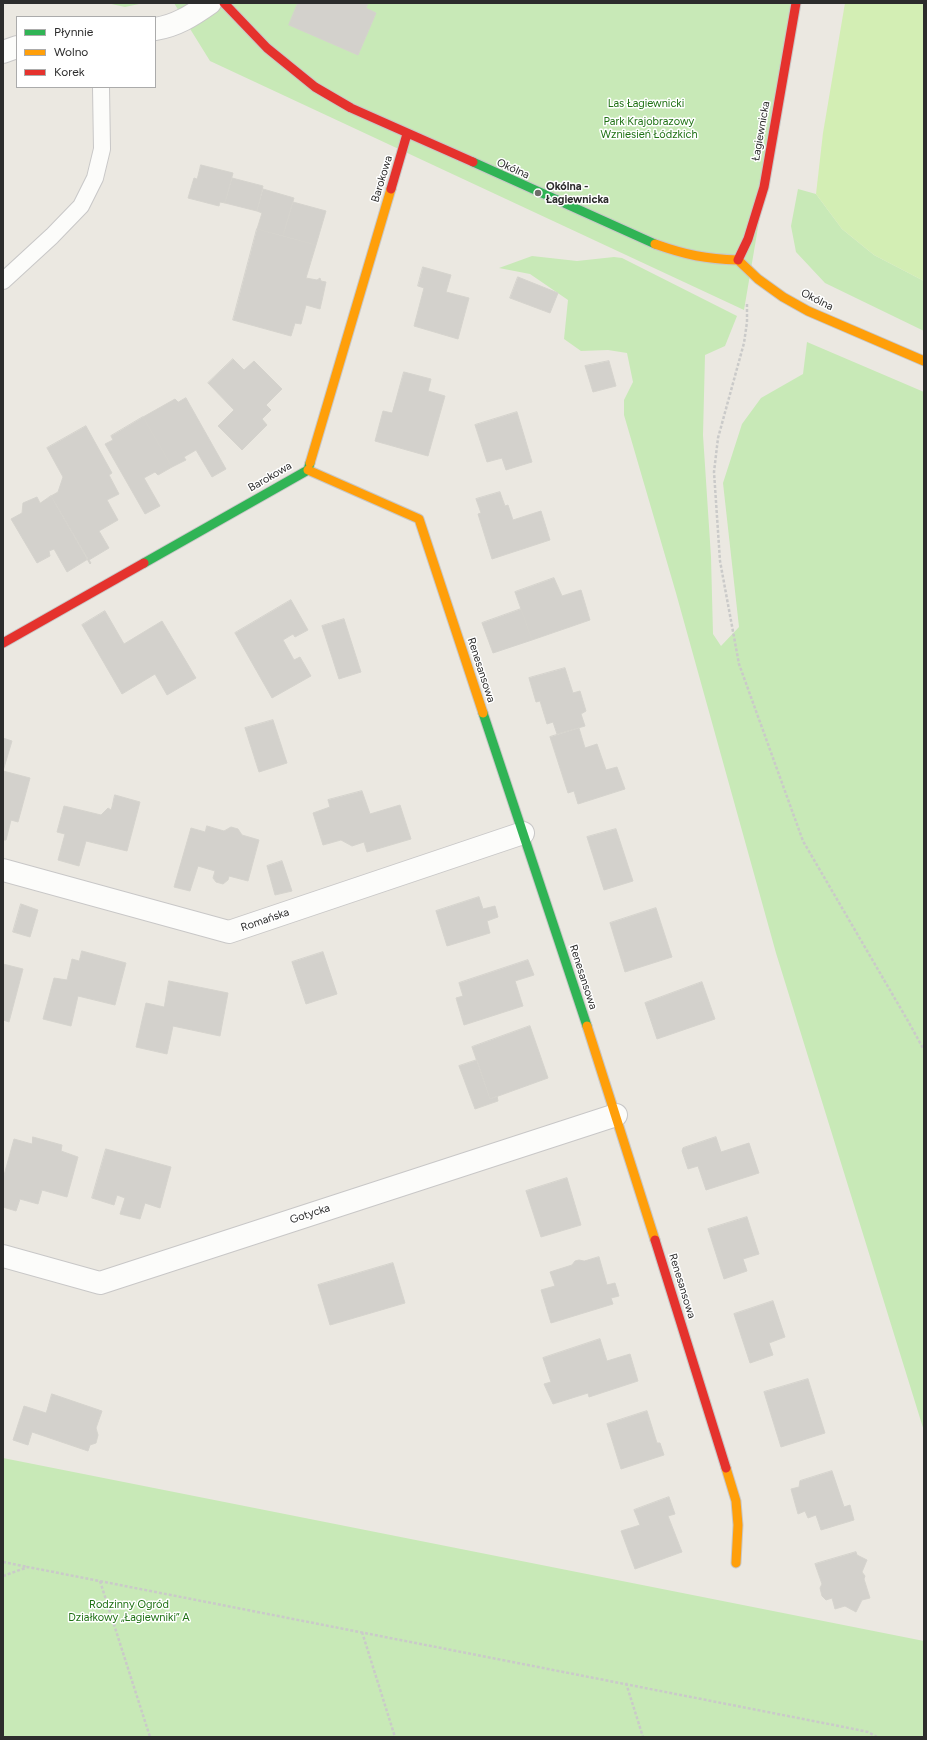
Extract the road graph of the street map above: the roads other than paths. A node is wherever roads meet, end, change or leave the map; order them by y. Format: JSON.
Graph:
{"nodes":[{"id":1,"x":210,"y":3,"type":"edge"},
{"id":2,"x":224,"y":3,"type":"edge"},
{"id":3,"x":796,"y":3,"type":"edge"},
{"id":4,"x":156,"y":29,"type":"edge"},
{"id":5,"x":16,"y":47,"type":"edge"},
{"id":6,"x":3,"y":52,"type":"edge"},
{"id":7,"x":101,"y":88,"type":"edge"},
{"id":8,"x":407,"y":134,"type":"junction"},
{"id":9,"x":738,"y":260,"type":"junction"},
{"id":10,"x":3,"y":281,"type":"edge"},
{"id":11,"x":924,"y":361,"type":"edge"},
{"id":12,"x":308,"y":470,"type":"junction"},
{"id":13,"x":3,"y":643,"type":"edge"},
{"id":14,"x":523,"y":833,"type":"junction"},
{"id":15,"x":3,"y":870,"type":"edge"},
{"id":16,"x":616,"y":1115,"type":"junction"},
{"id":17,"x":3,"y":1256,"type":"edge"},
{"id":18,"x":736,"y":1564,"type":"dead end"}],
"edges":[{"from":1,"to":4,"type":"street"},
{"from":2,"to":8,"type":"street","name":"Okólna"},
{"from":3,"to":9,"type":"street","name":"Łagiewnicka"},
{"from":5,"to":6,"type":"street"},
{"from":7,"to":10,"type":"lane"},
{"from":8,"to":9,"type":"street","name":"Okólna"},
{"from":8,"to":12,"type":"street","name":"Barokowa"},
{"from":9,"to":11,"type":"street","name":"Okólna"},
{"from":12,"to":13,"type":"street","name":"Barokowa"},
{"from":12,"to":14,"type":"street","name":"Renesansowa"},
{"from":14,"to":15,"type":"street","name":"Romańska"},
{"from":14,"to":16,"type":"street","name":"Renesansowa"},
{"from":16,"to":17,"type":"street","name":"Gotycka"},
{"from":16,"to":18,"type":"street","name":"Renesansowa"}]}
